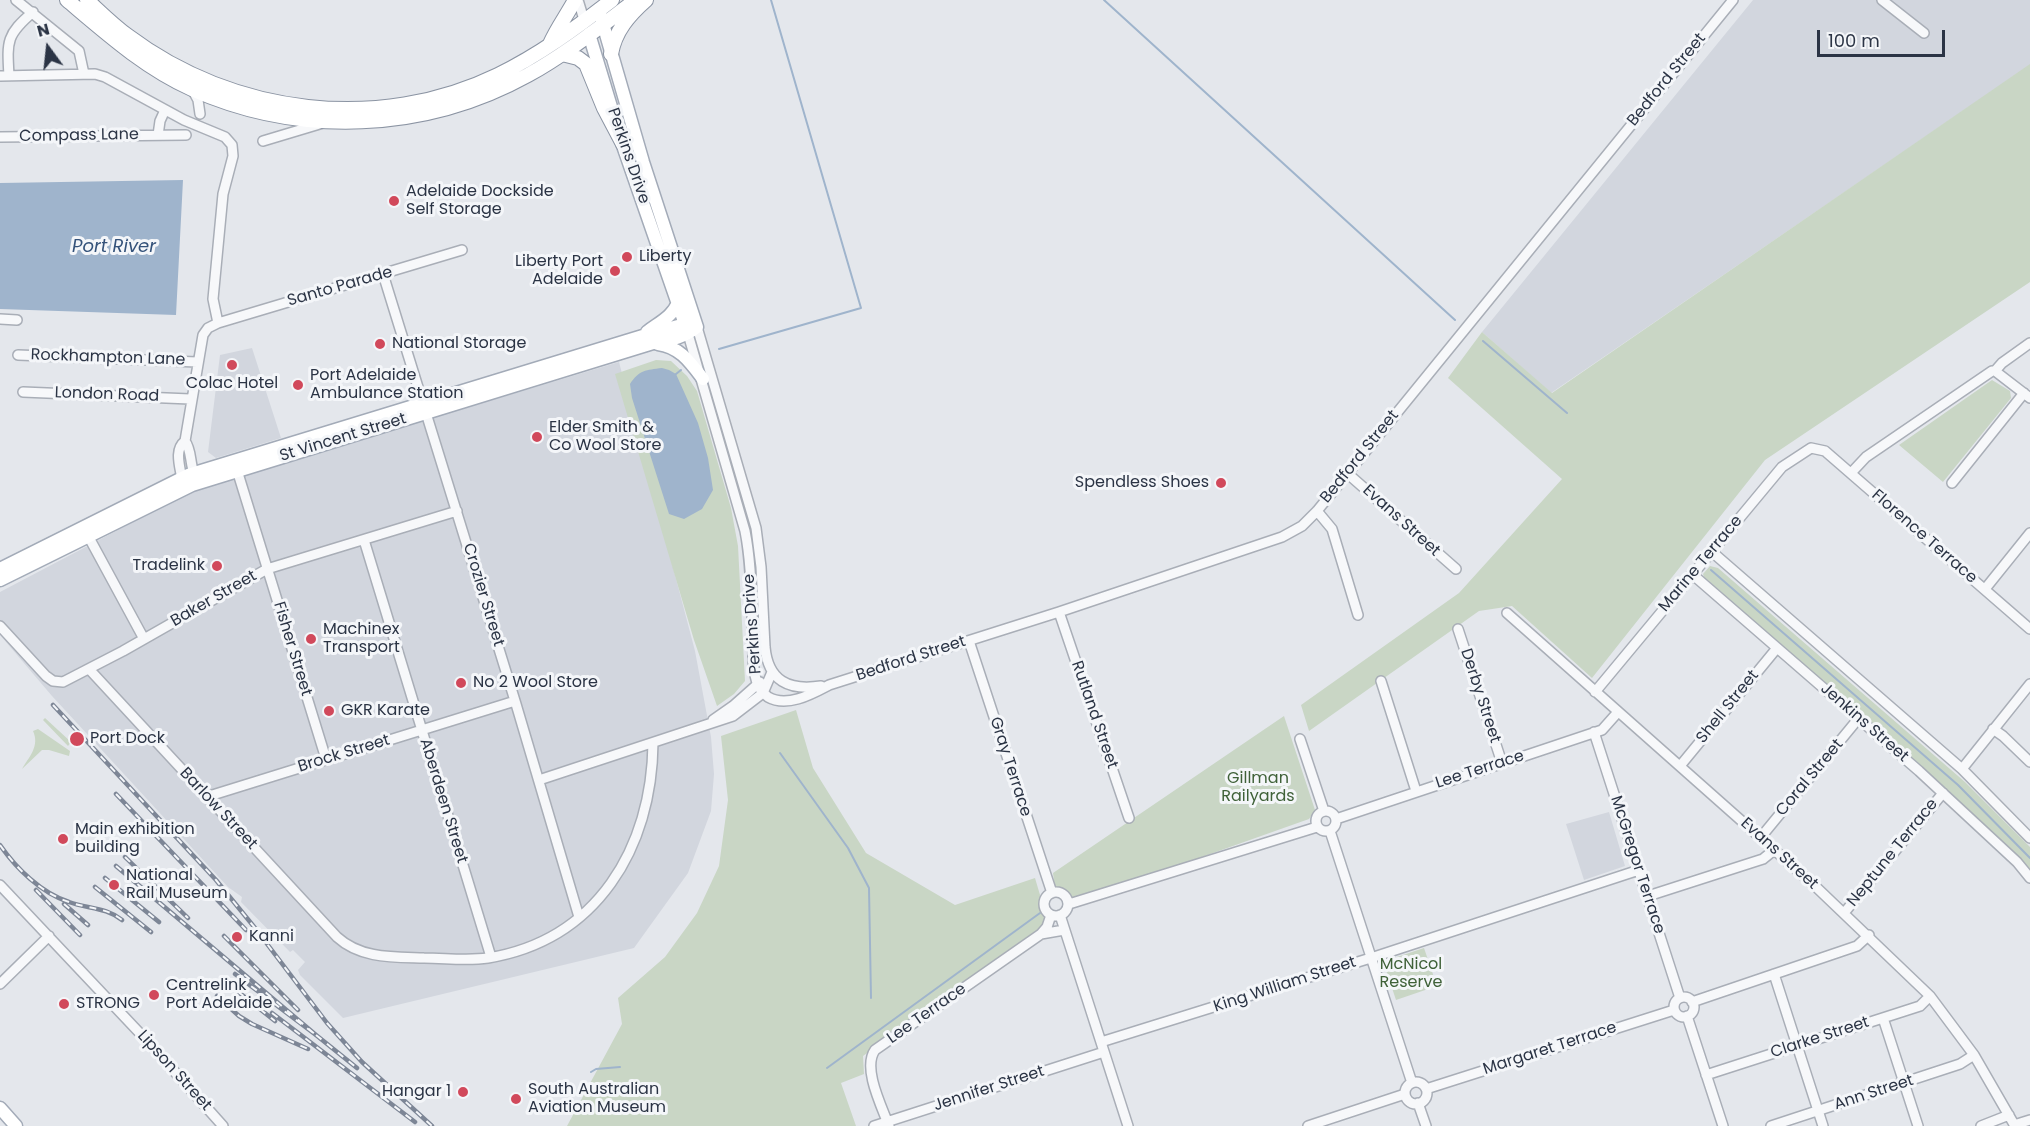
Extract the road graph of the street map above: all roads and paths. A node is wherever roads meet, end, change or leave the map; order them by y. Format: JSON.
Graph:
{"nodes":[{"id":1,"x":16,"y":0,"type":"edge"},
{"id":2,"x":67,"y":0,"type":"edge"},
{"id":3,"x":87,"y":0,"type":"edge"},
{"id":4,"x":577,"y":0,"type":"edge"},
{"id":5,"x":612,"y":0,"type":"edge"},
{"id":6,"x":636,"y":0,"type":"edge"},
{"id":7,"x":646,"y":0,"type":"edge"},
{"id":8,"x":1733,"y":0,"type":"edge"},
{"id":9,"x":1882,"y":0,"type":"edge"},
{"id":10,"x":599,"y":11,"type":"edge"},
{"id":11,"x":33,"y":12,"type":"junction"},
{"id":12,"x":587,"y":28,"type":"junction"},
{"id":13,"x":0,"y":33,"type":"edge"},
{"id":14,"x":12,"y":33,"type":"junction"},
{"id":15,"x":1924,"y":33,"type":"dead end"},
{"id":16,"x":550,"y":44,"type":"junction"},
{"id":17,"x":562,"y":54,"type":"junction"},
{"id":18,"x":612,"y":54,"type":"junction"},
{"id":19,"x":84,"y":74,"type":"junction"},
{"id":20,"x":5,"y":76,"type":"edge"},
{"id":21,"x":192,"y":89,"type":"junction"},
{"id":22,"x":165,"y":110,"type":"junction"},
{"id":23,"x":200,"y":114,"type":"dead end"},
{"id":24,"x":325,"y":122,"type":"junction"},
{"id":25,"x":158,"y":135,"type":"junction"},
{"id":26,"x":186,"y":135,"type":"dead end"},
{"id":27,"x":0,"y":137,"type":"edge"},
{"id":28,"x":263,"y":141,"type":"dead end"},
{"id":29,"x":622,"y":144,"type":"junction"},
{"id":30,"x":462,"y":250,"type":"dead end"},
{"id":31,"x":383,"y":274,"type":"junction"},
{"id":32,"x":678,"y":302,"type":"junction"},
{"id":33,"x":0,"y":319,"type":"edge"},
{"id":34,"x":17,"y":320,"type":"dead end"},
{"id":35,"x":218,"y":323,"type":"junction"},
{"id":36,"x":690,"y":328,"type":"junction"},
{"id":37,"x":649,"y":339,"type":"junction"},
{"id":38,"x":2030,"y":343,"type":"edge"},
{"id":39,"x":18,"y":355,"type":"dead end"},
{"id":40,"x":198,"y":362,"type":"junction"},
{"id":41,"x":1995,"y":372,"type":"junction"},
{"id":42,"x":703,"y":379,"type":"junction"},
{"id":43,"x":23,"y":392,"type":"dead end"},
{"id":44,"x":2027,"y":396,"type":"edge"},
{"id":45,"x":190,"y":399,"type":"junction"},
{"id":46,"x":425,"y":408,"type":"junction"},
{"id":47,"x":1817,"y":448,"type":"joint"},
{"id":48,"x":237,"y":470,"type":"junction"},
{"id":49,"x":1347,"y":473,"type":"junction"},
{"id":50,"x":1851,"y":473,"type":"junction"},
{"id":51,"x":190,"y":480,"type":"junction"},
{"id":52,"x":1952,"y":483,"type":"dead end"},
{"id":53,"x":457,"y":511,"type":"junction"},
{"id":54,"x":1317,"y":511,"type":"junction"},
{"id":55,"x":86,"y":532,"type":"junction"},
{"id":56,"x":2030,"y":533,"type":"edge"},
{"id":57,"x":364,"y":540,"type":"junction"},
{"id":58,"x":1711,"y":551,"type":"junction"},
{"id":59,"x":0,"y":569,"type":"edge"},
{"id":60,"x":267,"y":569,"type":"junction"},
{"id":61,"x":1456,"y":570,"type":"dead end"},
{"id":62,"x":1692,"y":574,"type":"junction"},
{"id":63,"x":0,"y":580,"type":"edge"},
{"id":64,"x":1984,"y":590,"type":"junction"},
{"id":65,"x":1059,"y":612,"type":"junction"},
{"id":66,"x":1507,"y":613,"type":"dead end"},
{"id":67,"x":1358,"y":615,"type":"dead end"},
{"id":68,"x":0,"y":626,"type":"edge"},
{"id":69,"x":1458,"y":629,"type":"dead end"},
{"id":70,"x":2030,"y":629,"type":"edge"},
{"id":71,"x":144,"y":639,"type":"junction"},
{"id":72,"x":969,"y":641,"type":"junction"},
{"id":73,"x":1777,"y":648,"type":"junction"},
{"id":74,"x":89,"y":669,"type":"junction"},
{"id":75,"x":772,"y":672,"type":"junction"},
{"id":76,"x":1381,"y":681,"type":"dead end"},
{"id":77,"x":2030,"y":684,"type":"edge"},
{"id":78,"x":829,"y":685,"type":"junction"},
{"id":79,"x":760,"y":688,"type":"junction"},
{"id":80,"x":1595,"y":692,"type":"junction"},
{"id":81,"x":515,"y":701,"type":"junction"},
{"id":82,"x":1618,"y":712,"type":"junction"},
{"id":83,"x":1858,"y":719,"type":"junction"},
{"id":84,"x":1994,"y":729,"type":"junction"},
{"id":85,"x":422,"y":730,"type":"junction"},
{"id":86,"x":1594,"y":732,"type":"junction"},
{"id":87,"x":1300,"y":739,"type":"dead end"},
{"id":88,"x":653,"y":744,"type":"junction"},
{"id":89,"x":326,"y":759,"type":"junction"},
{"id":90,"x":2030,"y":762,"type":"edge"},
{"id":91,"x":1502,"y":763,"type":"junction"},
{"id":92,"x":1680,"y":766,"type":"junction"},
{"id":93,"x":1962,"y":769,"type":"junction"},
{"id":94,"x":539,"y":780,"type":"junction"},
{"id":95,"x":1416,"y":790,"type":"junction"},
{"id":96,"x":1943,"y":793,"type":"junction"},
{"id":97,"x":206,"y":797,"type":"junction"},
{"id":98,"x":1324,"y":811,"type":"junction"},
{"id":99,"x":1129,"y":818,"type":"dead end"},
{"id":100,"x":1336,"y":819,"type":"junction"},
{"id":101,"x":1317,"y":827,"type":"junction"},
{"id":102,"x":1330,"y":831,"type":"junction"},
{"id":103,"x":1761,"y":837,"type":"junction"},
{"id":104,"x":2030,"y":838,"type":"edge"},
{"id":105,"x":1774,"y":850,"type":"junction"},
{"id":106,"x":1639,"y":870,"type":"junction"},
{"id":107,"x":2030,"y":878,"type":"edge"},
{"id":108,"x":0,"y":885,"type":"edge"},
{"id":109,"x":1052,"y":892,"type":"junction"},
{"id":110,"x":1648,"y":896,"type":"junction"},
{"id":111,"x":1069,"y":904,"type":"junction"},
{"id":112,"x":1844,"y":914,"type":"junction"},
{"id":113,"x":1055,"y":915,"type":"junction"},
{"id":114,"x":579,"y":917,"type":"junction"},
{"id":115,"x":1065,"y":930,"type":"junction"},
{"id":116,"x":1041,"y":934,"type":"junction"},
{"id":117,"x":49,"y":936,"type":"junction"},
{"id":118,"x":1869,"y":936,"type":"junction"},
{"id":119,"x":491,"y":957,"type":"junction"},
{"id":120,"x":1371,"y":957,"type":"junction"},
{"id":121,"x":1774,"y":975,"type":"junction"},
{"id":122,"x":0,"y":984,"type":"edge"},
{"id":123,"x":1930,"y":996,"type":"junction"},
{"id":124,"x":1680,"y":998,"type":"junction"},
{"id":125,"x":1692,"y":1002,"type":"junction"},
{"id":126,"x":1674,"y":1010,"type":"junction"},
{"id":127,"x":1687,"y":1016,"type":"junction"},
{"id":128,"x":1883,"y":1018,"type":"junction"},
{"id":129,"x":1797,"y":1046,"type":"junction"},
{"id":130,"x":1102,"y":1047,"type":"junction"},
{"id":131,"x":1974,"y":1055,"type":"junction"},
{"id":132,"x":1706,"y":1075,"type":"junction"},
{"id":133,"x":1412,"y":1083,"type":"junction"},
{"id":134,"x":1904,"y":1083,"type":"junction"},
{"id":135,"x":1426,"y":1089,"type":"junction"},
{"id":136,"x":1405,"y":1094,"type":"junction"},
{"id":137,"x":1418,"y":1103,"type":"junction"},
{"id":138,"x":1818,"y":1111,"type":"junction"},
{"id":139,"x":2009,"y":1115,"type":"junction"},
{"id":140,"x":3,"y":1116,"type":"edge"},
{"id":141,"x":2030,"y":1120,"type":"edge"},
{"id":142,"x":888,"y":1124,"type":"edge"},
{"id":143,"x":1719,"y":1125,"type":"edge"},
{"id":144,"x":16,"y":1126,"type":"edge"},
{"id":145,"x":223,"y":1126,"type":"edge"},
{"id":146,"x":874,"y":1126,"type":"edge"},
{"id":147,"x":1128,"y":1126,"type":"edge"},
{"id":148,"x":1308,"y":1126,"type":"edge"},
{"id":149,"x":1426,"y":1126,"type":"edge"},
{"id":150,"x":1771,"y":1126,"type":"edge"},
{"id":151,"x":1823,"y":1126,"type":"edge"},
{"id":152,"x":1918,"y":1126,"type":"edge"},
{"id":153,"x":1981,"y":1126,"type":"edge"},
{"id":154,"x":2014,"y":1126,"type":"edge"}],
"edges":[{"from":1,"to":11,"type":"street"},
{"from":2,"to":21,"type":"highway"},
{"from":3,"to":16,"type":"highway"},
{"from":4,"to":12,"type":"street","name":"Perkins Drive"},
{"from":4,"to":16,"type":"highway"},
{"from":5,"to":10,"type":"highway"},
{"from":6,"to":10,"type":"highway"},
{"from":7,"to":18,"type":"highway"},
{"from":8,"to":49,"type":"street","name":"Bedford Street"},
{"from":9,"to":15,"type":"street"},
{"from":10,"to":12,"type":"highway"},
{"from":10,"to":18,"type":"main road","name":"Perkins Drive"},
{"from":11,"to":14,"type":"street"},
{"from":11,"to":19,"type":"street"},
{"from":12,"to":16,"type":"highway"},
{"from":12,"to":17,"type":"highway"},
{"from":12,"to":29,"type":"main road","name":"Perkins Drive"},
{"from":13,"to":14,"type":"street"},
{"from":14,"to":20,"type":"street"},
{"from":17,"to":24,"type":"highway"},
{"from":17,"to":29,"type":"highway"},
{"from":18,"to":36,"type":"main road","name":"Perkins Drive"},
{"from":19,"to":20,"type":"street"},
{"from":19,"to":22,"type":"street"},
{"from":21,"to":23,"type":"street"},
{"from":21,"to":24,"type":"highway"},
{"from":22,"to":25,"type":"street","name":"Compass Lane"},
{"from":22,"to":35,"type":"street"},
{"from":24,"to":28,"type":"street"},
{"from":25,"to":26,"type":"street","name":"Compass Lane"},
{"from":25,"to":27,"type":"street","name":"Compass Lane"},
{"from":29,"to":32,"type":"main road","name":"Perkins Drive"},
{"from":30,"to":31,"type":"street","name":"Santo Parade"},
{"from":31,"to":35,"type":"street","name":"Santo Parade"},
{"from":31,"to":46,"type":"street","name":"Crozier Street"},
{"from":32,"to":36,"type":"main road","name":"Perkins Drive"},
{"from":32,"to":37,"type":"main road"},
{"from":33,"to":34,"type":"street"},
{"from":35,"to":40,"type":"street"},
{"from":36,"to":37,"type":"main road","name":"St Vincent Street"},
{"from":36,"to":42,"type":"street","name":"Perkins Drive"},
{"from":36,"to":75,"type":"street","name":"Perkins Drive"},
{"from":37,"to":42,"type":"main road"},
{"from":37,"to":46,"type":"main road","name":"St Vincent Street"},
{"from":38,"to":41,"type":"street"},
{"from":39,"to":40,"type":"street","name":"Rockhampton Lane"},
{"from":40,"to":45,"type":"street"},
{"from":41,"to":44,"type":"street"},
{"from":41,"to":50,"type":"street"},
{"from":42,"to":79,"type":"street","name":"Perkins Drive"},
{"from":43,"to":45,"type":"street","name":"London Road"},
{"from":44,"to":52,"type":"street"},
{"from":45,"to":51,"type":"street"},
{"from":46,"to":48,"type":"main road","name":"St Vincent Street"},
{"from":46,"to":51,"type":"main road","name":"St Vincent Street"},
{"from":46,"to":53,"type":"street","name":"Crozier Street"},
{"from":47,"to":50,"type":"street","name":"Florence Terrace"},
{"from":47,"to":58,"type":"street","name":"Marine Terrace"},
{"from":48,"to":51,"type":"main road","name":"St Vincent Street"},
{"from":48,"to":60,"type":"street","name":"Fisher Street"},
{"from":49,"to":54,"type":"street","name":"Bedford Street"},
{"from":49,"to":61,"type":"street","name":"Evans Street"},
{"from":50,"to":64,"type":"street","name":"Florence Terrace"},
{"from":51,"to":55,"type":"main road","name":"St Vincent Street"},
{"from":53,"to":57,"type":"street","name":"Baker Street"},
{"from":53,"to":81,"type":"street","name":"Crozier Street"},
{"from":54,"to":65,"type":"street","name":"Bedford Street"},
{"from":54,"to":67,"type":"street"},
{"from":55,"to":59,"type":"main road","name":"St Vincent Street"},
{"from":55,"to":63,"type":"main road","name":"St Vincent Street"},
{"from":55,"to":71,"type":"street"},
{"from":56,"to":64,"type":"street"},
{"from":57,"to":60,"type":"street","name":"Baker Street"},
{"from":57,"to":85,"type":"street","name":"Aberdeen Street"},
{"from":58,"to":62,"type":"street","name":"Marine Terrace"},
{"from":58,"to":93,"type":"street","name":"Jenkins Street"},
{"from":60,"to":71,"type":"street","name":"Baker Street"},
{"from":60,"to":89,"type":"street","name":"Fisher Street"},
{"from":62,"to":73,"type":"street","name":"Jenkins Street"},
{"from":62,"to":80,"type":"street","name":"Marine Terrace"},
{"from":64,"to":70,"type":"street","name":"Florence Terrace"},
{"from":65,"to":72,"type":"street","name":"Bedford Street"},
{"from":65,"to":99,"type":"street","name":"Rutland Street"},
{"from":66,"to":80,"type":"street","name":"Evans Street"},
{"from":68,"to":74,"type":"street","name":"Baker Street"},
{"from":69,"to":91,"type":"street","name":"Derby Street"},
{"from":71,"to":74,"type":"street","name":"Baker Street"},
{"from":72,"to":78,"type":"street","name":"Bedford Street"},
{"from":72,"to":109,"type":"street","name":"Gray Terrace"},
{"from":73,"to":83,"type":"street","name":"Jenkins Street"},
{"from":73,"to":92,"type":"street","name":"Shell Street"},
{"from":74,"to":97,"type":"street","name":"Barlow Street"},
{"from":75,"to":78,"type":"street","name":"Perkins Drive"},
{"from":75,"to":79,"type":"street"},
{"from":76,"to":95,"type":"street"},
{"from":77,"to":84,"type":"street"},
{"from":78,"to":79,"type":"street","name":"Perkins Drive"},
{"from":79,"to":88,"type":"street"},
{"from":80,"to":82,"type":"street","name":"Evans Street"},
{"from":81,"to":85,"type":"street","name":"Brock Street"},
{"from":81,"to":94,"type":"street","name":"Crozier Street"},
{"from":82,"to":86,"type":"street","name":"Lee Terrace"},
{"from":82,"to":92,"type":"street","name":"Evans Street"},
{"from":83,"to":96,"type":"street","name":"Jenkins Street"},
{"from":83,"to":103,"type":"street","name":"Coral Street"},
{"from":84,"to":90,"type":"street"},
{"from":84,"to":93,"type":"street"},
{"from":85,"to":89,"type":"street","name":"Brock Street"},
{"from":85,"to":119,"type":"street","name":"Aberdeen Street"},
{"from":86,"to":91,"type":"street","name":"Lee Terrace"},
{"from":86,"to":106,"type":"street","name":"McGregor Terrace"},
{"from":87,"to":98,"type":"street"},
{"from":88,"to":94,"type":"street"},
{"from":88,"to":114,"type":"street"},
{"from":89,"to":97,"type":"street","name":"Brock Street"},
{"from":91,"to":95,"type":"street","name":"Lee Terrace"},
{"from":92,"to":103,"type":"street","name":"Evans Street"},
{"from":93,"to":104,"type":"street","name":"Jenkins Street"},
{"from":94,"to":114,"type":"street","name":"Crozier Street"},
{"from":95,"to":100,"type":"street","name":"Lee Terrace"},
{"from":96,"to":107,"type":"street","name":"Jenkins Street"},
{"from":96,"to":112,"type":"street","name":"Neptune Terrace"},
{"from":97,"to":119,"type":"street","name":"Barlow Street"},
{"from":98,"to":100,"type":"street"},
{"from":98,"to":101,"type":"street"},
{"from":100,"to":102,"type":"street"},
{"from":101,"to":102,"type":"street"},
{"from":101,"to":111,"type":"street"},
{"from":102,"to":120,"type":"street"},
{"from":103,"to":105,"type":"street","name":"Evans Street"},
{"from":105,"to":110,"type":"street"},
{"from":105,"to":112,"type":"street","name":"Evans Street"},
{"from":106,"to":110,"type":"street","name":"McGregor Terrace"},
{"from":106,"to":120,"type":"street","name":"King William Street"},
{"from":108,"to":117,"type":"street","name":"Lipson Street"},
{"from":109,"to":111,"type":"street"},
{"from":109,"to":113,"type":"street"},
{"from":110,"to":124,"type":"street","name":"McGregor Terrace"},
{"from":111,"to":113,"type":"street"},
{"from":112,"to":118,"type":"street","name":"Evans Street"},
{"from":113,"to":115,"type":"street"},
{"from":113,"to":116,"type":"street","name":"Lee Terrace"},
{"from":114,"to":119,"type":"street"},
{"from":115,"to":116,"type":"street","name":"Lee Terrace"},
{"from":115,"to":130,"type":"street"},
{"from":116,"to":142,"type":"street","name":"Lee Terrace"},
{"from":117,"to":122,"type":"street"},
{"from":117,"to":145,"type":"street","name":"Lipson Street"},
{"from":118,"to":121,"type":"street"},
{"from":118,"to":123,"type":"street","name":"Evans Street"},
{"from":120,"to":130,"type":"street","name":"King William Street"},
{"from":120,"to":133,"type":"street"},
{"from":121,"to":125,"type":"street"},
{"from":121,"to":129,"type":"street"},
{"from":123,"to":128,"type":"street","name":"Clarke Street"},
{"from":123,"to":131,"type":"street","name":"Evans Street"},
{"from":124,"to":125,"type":"street"},
{"from":124,"to":126,"type":"street"},
{"from":125,"to":127,"type":"street"},
{"from":126,"to":127,"type":"street"},
{"from":126,"to":135,"type":"street","name":"Margaret Terrace"},
{"from":127,"to":132,"type":"street"},
{"from":128,"to":129,"type":"street","name":"Clarke Street"},
{"from":128,"to":134,"type":"street"},
{"from":129,"to":132,"type":"street","name":"Clarke Street"},
{"from":129,"to":138,"type":"street"},
{"from":130,"to":142,"type":"street","name":"Jennifer Street"},
{"from":130,"to":147,"type":"street"},
{"from":131,"to":134,"type":"street","name":"Ann Street"},
{"from":131,"to":139,"type":"street","name":"Evans Street"},
{"from":132,"to":143,"type":"street"},
{"from":133,"to":135,"type":"street"},
{"from":133,"to":136,"type":"street"},
{"from":134,"to":138,"type":"street","name":"Ann Street"},
{"from":134,"to":152,"type":"street"},
{"from":135,"to":137,"type":"street"},
{"from":136,"to":137,"type":"street"},
{"from":136,"to":148,"type":"street"},
{"from":137,"to":149,"type":"street"},
{"from":138,"to":150,"type":"street","name":"Ann Street"},
{"from":138,"to":151,"type":"street"},
{"from":139,"to":153,"type":"street"},
{"from":139,"to":154,"type":"street","name":"Evans Street"},
{"from":140,"to":144,"type":"main road"},
{"from":141,"to":154,"type":"street"},
{"from":142,"to":146,"type":"street","name":"Jennifer Street"}]}
